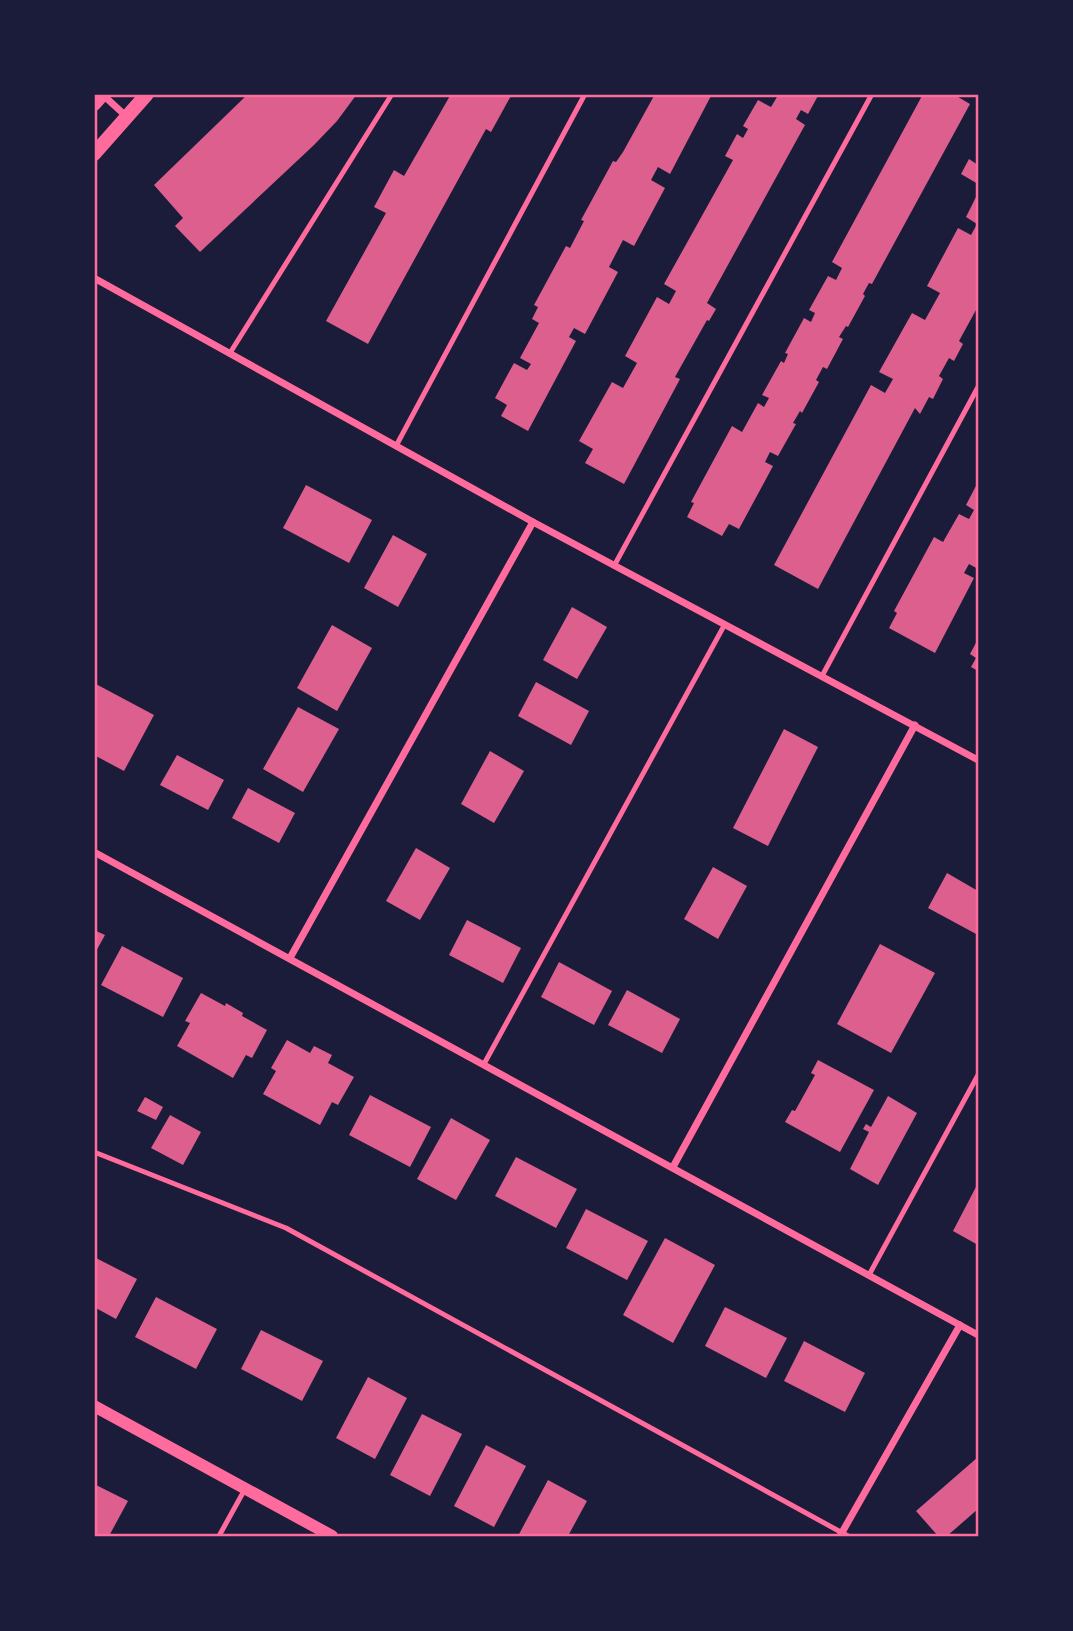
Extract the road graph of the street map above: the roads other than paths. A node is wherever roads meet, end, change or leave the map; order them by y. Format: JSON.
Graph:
{"nodes":[{"id":1,"x":147,"y":94,"type":"edge"},
{"id":2,"x":391,"y":94,"type":"edge"},
{"id":3,"x":585,"y":94,"type":"edge"},
{"id":4,"x":872,"y":94,"type":"edge"},
{"id":5,"x":103,"y":95,"type":"edge"},
{"id":6,"x":94,"y":104,"type":"edge"},
{"id":7,"x":127,"y":117,"type":"junction"},
{"id":8,"x":94,"y":154,"type":"edge"},
{"id":9,"x":94,"y":278,"type":"edge"},
{"id":10,"x":230,"y":353,"type":"junction"},
{"id":11,"x":978,"y":387,"type":"edge"},
{"id":12,"x":396,"y":446,"type":"junction"},
{"id":13,"x":533,"y":523,"type":"junction"},
{"id":14,"x":614,"y":566,"type":"junction"},
{"id":15,"x":725,"y":624,"type":"junction"},
{"id":16,"x":822,"y":676,"type":"junction"},
{"id":17,"x":915,"y":725,"type":"junction"},
{"id":18,"x":978,"y":760,"type":"edge"},
{"id":19,"x":94,"y":852,"type":"edge"},
{"id":20,"x":290,"y":958,"type":"junction"},
{"id":21,"x":484,"y":1064,"type":"junction"},
{"id":22,"x":978,"y":1075,"type":"edge"},
{"id":23,"x":94,"y":1152,"type":"edge"},
{"id":24,"x":673,"y":1167,"type":"junction"},
{"id":25,"x":869,"y":1275,"type":"junction"},
{"id":26,"x":960,"y":1325,"type":"junction"},
{"id":27,"x":978,"y":1335,"type":"edge"},
{"id":28,"x":94,"y":1406,"type":"edge"},
{"id":29,"x":245,"y":1489,"type":"junction"},
{"id":30,"x":843,"y":1535,"type":"edge"},
{"id":31,"x":219,"y":1536,"type":"edge"},
{"id":32,"x":332,"y":1536,"type":"edge"}],
"edges":[{"from":1,"to":7,"type":"main road"},
{"from":2,"to":10,"type":"lane"},
{"from":3,"to":12,"type":"lane"},
{"from":4,"to":14,"type":"lane"},
{"from":5,"to":6,"type":"main road"},
{"from":5,"to":7,"type":"street"},
{"from":7,"to":8,"type":"main road"},
{"from":9,"to":10,"type":"street"},
{"from":10,"to":12,"type":"street"},
{"from":11,"to":16,"type":"lane"},
{"from":12,"to":13,"type":"street"},
{"from":13,"to":14,"type":"street"},
{"from":13,"to":20,"type":"street"},
{"from":14,"to":15,"type":"street"},
{"from":15,"to":16,"type":"street"},
{"from":15,"to":21,"type":"lane"},
{"from":16,"to":17,"type":"street"},
{"from":17,"to":18,"type":"street"},
{"from":17,"to":24,"type":"street"},
{"from":19,"to":20,"type":"street"},
{"from":20,"to":21,"type":"street"},
{"from":21,"to":24,"type":"street"},
{"from":22,"to":25,"type":"lane"},
{"from":23,"to":30,"type":"lane"},
{"from":24,"to":25,"type":"street"},
{"from":25,"to":26,"type":"street"},
{"from":26,"to":27,"type":"street"},
{"from":26,"to":30,"type":"street"},
{"from":28,"to":29,"type":"street"},
{"from":29,"to":31,"type":"lane"},
{"from":29,"to":32,"type":"street"}]}
